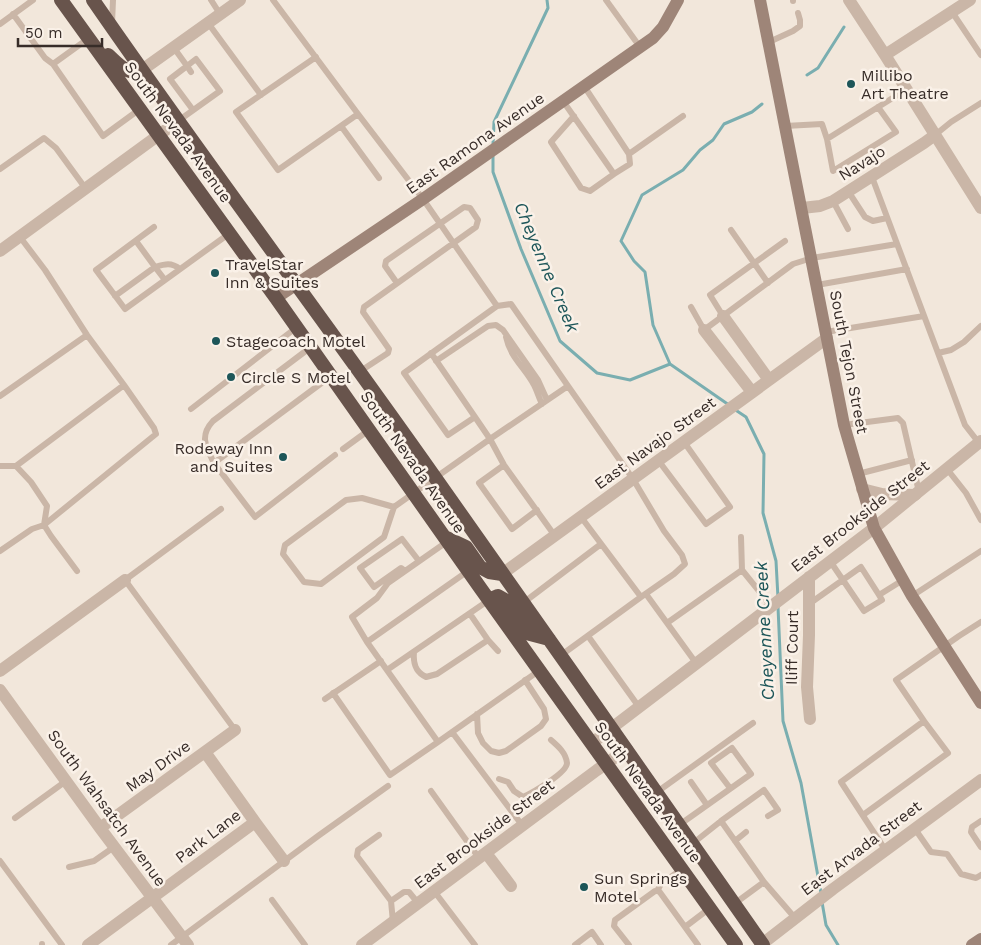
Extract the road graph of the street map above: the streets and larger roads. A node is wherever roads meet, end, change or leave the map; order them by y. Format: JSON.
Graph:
{"nodes":[{"id":1,"x":61,"y":0,"type":"edge"},
{"id":2,"x":93,"y":0,"type":"edge"},
{"id":3,"x":240,"y":0,"type":"edge"},
{"id":4,"x":678,"y":0,"type":"edge"},
{"id":5,"x":760,"y":0,"type":"edge"},
{"id":6,"x":848,"y":0,"type":"edge"},
{"id":7,"x":970,"y":0,"type":"edge"},
{"id":8,"x":89,"y":38,"type":"junction"},
{"id":9,"x":885,"y":55,"type":"junction"},
{"id":10,"x":142,"y":70,"type":"junction"},
{"id":11,"x":178,"y":121,"type":"junction"},
{"id":12,"x":159,"y":135,"type":"junction"},
{"id":13,"x":935,"y":135,"type":"junction"},
{"id":14,"x":981,"y":207,"type":"edge"},
{"id":15,"x":802,"y":208,"type":"junction"},
{"id":16,"x":0,"y":251,"type":"edge"},
{"id":17,"x":296,"y":285,"type":"junction"},
{"id":18,"x":276,"y":298,"type":"junction"},
{"id":19,"x":723,"y":316,"type":"road end"},
{"id":20,"x":704,"y":330,"type":"road end"},
{"id":21,"x":827,"y":335,"type":"junction"},
{"id":22,"x":769,"y":380,"type":"junction"},
{"id":23,"x":752,"y":392,"type":"junction"},
{"id":24,"x":980,"y":442,"type":"edge"},
{"id":25,"x":862,"y":490,"type":"junction"},
{"id":26,"x":917,"y":494,"type":"junction"},
{"id":27,"x":874,"y":528,"type":"junction"},
{"id":28,"x":446,"y":539,"type":"junction"},
{"id":29,"x":502,"y":574,"type":"junction"},
{"id":30,"x":809,"y":577,"type":"junction"},
{"id":31,"x":125,"y":580,"type":"road end"},
{"id":32,"x":490,"y":600,"type":"junction"},
{"id":33,"x":548,"y":639,"type":"junction"},
{"id":34,"x":0,"y":671,"type":"edge"},
{"id":35,"x":0,"y":690,"type":"edge"},
{"id":36,"x":981,"y":702,"type":"edge"},
{"id":37,"x":810,"y":718,"type":"dead end"},
{"id":38,"x":612,"y":728,"type":"junction"},
{"id":39,"x":235,"y":730,"type":"road end"},
{"id":40,"x":592,"y":743,"type":"junction"},
{"id":41,"x":626,"y":749,"type":"junction"},
{"id":42,"x":205,"y":752,"type":"junction"},
{"id":43,"x":606,"y":763,"type":"junction"},
{"id":44,"x":981,"y":780,"type":"edge"},
{"id":45,"x":255,"y":822,"type":"junction"},
{"id":46,"x":100,"y":828,"type":"junction"},
{"id":47,"x":482,"y":855,"type":"junction"},
{"id":48,"x":284,"y":861,"type":"road end"},
{"id":49,"x":511,"y":886,"type":"dead end"},
{"id":50,"x":153,"y":898,"type":"junction"},
{"id":51,"x":981,"y":939,"type":"edge"},
{"id":52,"x":185,"y":941,"type":"edge"},
{"id":53,"x":762,"y":944,"type":"edge"},
{"id":54,"x":88,"y":945,"type":"edge"},
{"id":55,"x":362,"y":945,"type":"edge"},
{"id":56,"x":736,"y":945,"type":"edge"},
{"id":57,"x":972,"y":945,"type":"edge"}],
"edges":[{"from":1,"to":8,"type":"highway","name":"South Nevada Avenue"},
{"from":2,"to":10,"type":"highway","name":"South Nevada Avenue"},
{"from":3,"to":10,"type":"street"},
{"from":4,"to":17,"type":"main road","name":"East Ramona Avenue"},
{"from":5,"to":15,"type":"main road","name":"South Tejon Street"},
{"from":6,"to":9,"type":"street"},
{"from":7,"to":9,"type":"street"},
{"from":8,"to":10,"type":"highway"},
{"from":8,"to":12,"type":"highway","name":"South Nevada Avenue"},
{"from":9,"to":13,"type":"street"},
{"from":10,"to":11,"type":"highway","name":"South Nevada Avenue"},
{"from":11,"to":12,"type":"street"},
{"from":11,"to":17,"type":"highway","name":"South Nevada Avenue"},
{"from":12,"to":16,"type":"street"},
{"from":12,"to":18,"type":"highway","name":"South Nevada Avenue"},
{"from":13,"to":14,"type":"street"},
{"from":13,"to":15,"type":"street","name":"Navajo"},
{"from":15,"to":21,"type":"main road","name":"South Tejon Street"},
{"from":17,"to":18,"type":"main road","name":"East Ramona Avenue"},
{"from":17,"to":29,"type":"highway","name":"South Nevada Avenue"},
{"from":18,"to":28,"type":"highway","name":"South Nevada Avenue"},
{"from":19,"to":22,"type":"street"},
{"from":20,"to":23,"type":"street"},
{"from":21,"to":22,"type":"street","name":"East Navajo Street"},
{"from":21,"to":25,"type":"main road","name":"South Tejon Street"},
{"from":22,"to":23,"type":"street","name":"East Navajo Street"},
{"from":23,"to":29,"type":"street","name":"East Navajo Street"},
{"from":24,"to":26,"type":"street","name":"East Brookside Street"},
{"from":25,"to":26,"type":"street"},
{"from":25,"to":27,"type":"main road","name":"South Tejon Street"},
{"from":26,"to":27,"type":"street","name":"East Brookside Street"},
{"from":27,"to":30,"type":"street","name":"East Brookside Street"},
{"from":27,"to":36,"type":"main road","name":"South Tejon Street"},
{"from":28,"to":29,"type":"highway"},
{"from":28,"to":32,"type":"highway","name":"South Nevada Avenue"},
{"from":29,"to":33,"type":"highway","name":"South Nevada Avenue"},
{"from":30,"to":37,"type":"street","name":"Iliff Court"},
{"from":30,"to":38,"type":"street","name":"East Brookside Street"},
{"from":31,"to":34,"type":"street"},
{"from":32,"to":33,"type":"highway"},
{"from":32,"to":40,"type":"highway","name":"South Nevada Avenue"},
{"from":33,"to":38,"type":"highway","name":"South Nevada Avenue"},
{"from":35,"to":46,"type":"street","name":"South Wahsatch Avenue"},
{"from":38,"to":40,"type":"street","name":"East Brookside Street"},
{"from":38,"to":41,"type":"highway","name":"South Nevada Avenue"},
{"from":39,"to":42,"type":"street","name":"May Drive"},
{"from":40,"to":43,"type":"highway","name":"South Nevada Avenue"},
{"from":41,"to":43,"type":"street","name":"East Brookside Street"},
{"from":41,"to":53,"type":"highway","name":"South Nevada Avenue"},
{"from":42,"to":45,"type":"street","name":"Park Lane"},
{"from":42,"to":46,"type":"street","name":"May Drive"},
{"from":43,"to":47,"type":"street","name":"East Brookside Street"},
{"from":43,"to":56,"type":"highway","name":"South Nevada Avenue"},
{"from":44,"to":53,"type":"street","name":"East Arvada Street"},
{"from":45,"to":48,"type":"street"},
{"from":45,"to":50,"type":"street","name":"Park Lane"},
{"from":46,"to":50,"type":"street","name":"South Wahsatch Avenue"},
{"from":47,"to":49,"type":"street"},
{"from":47,"to":55,"type":"street","name":"East Brookside Street"},
{"from":50,"to":52,"type":"street","name":"South Wahsatch Avenue"},
{"from":50,"to":54,"type":"street","name":"Park Lane"},
{"from":51,"to":57,"type":"main road"}]}
